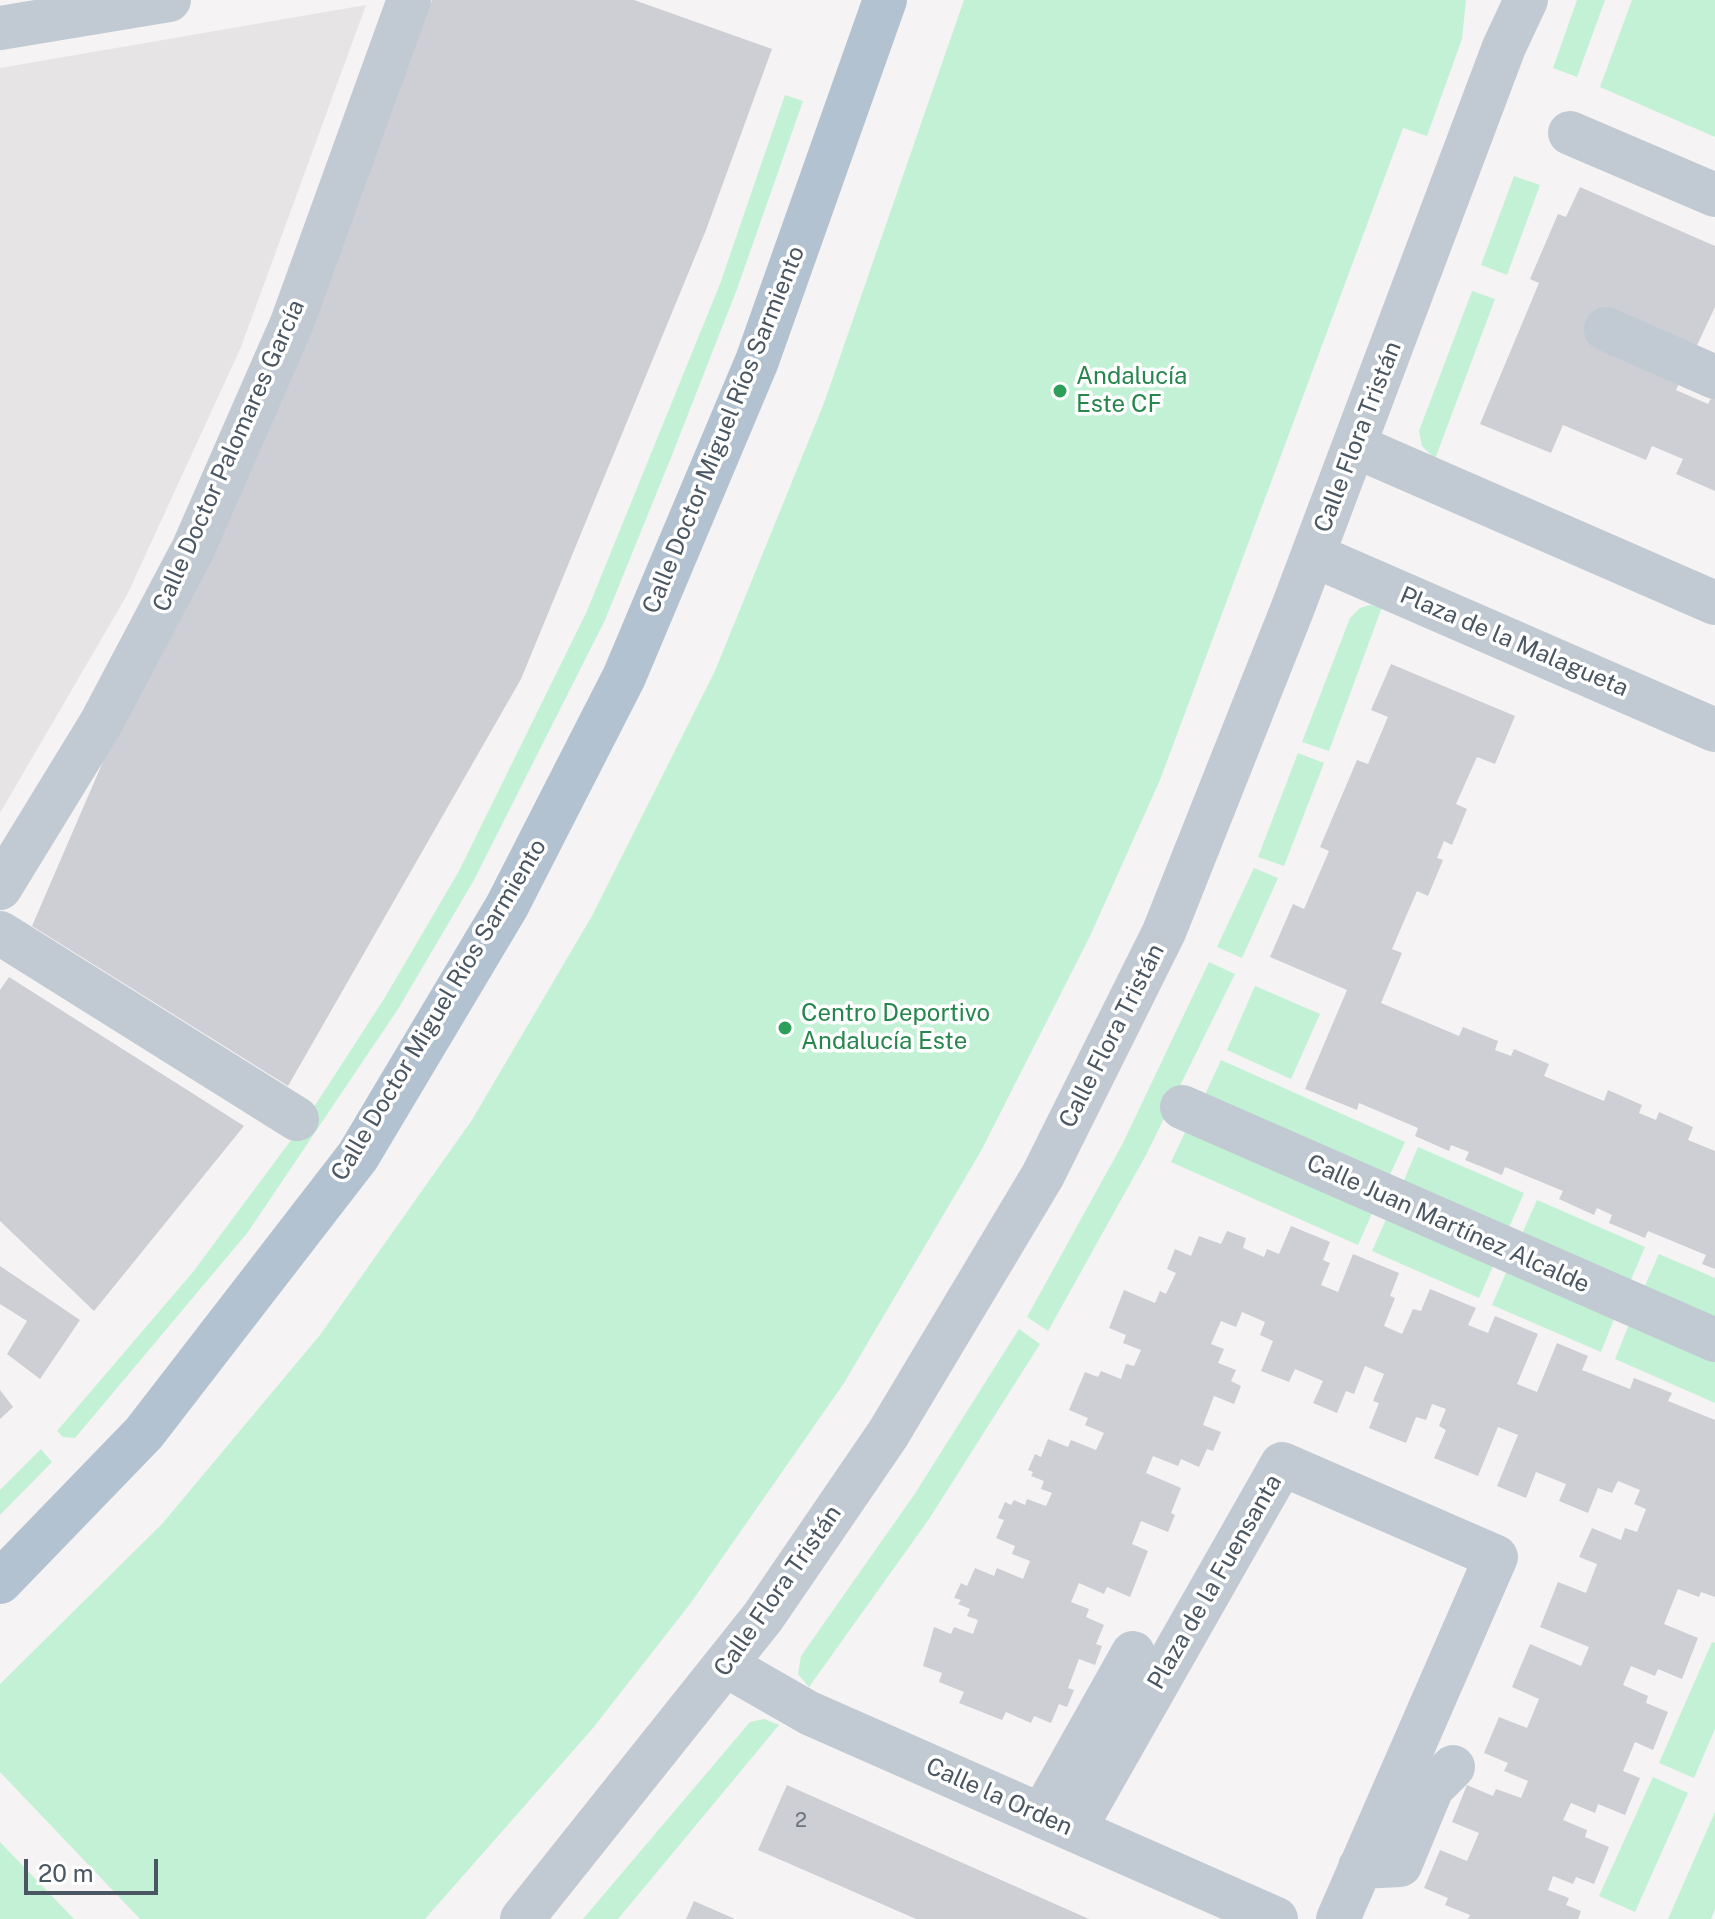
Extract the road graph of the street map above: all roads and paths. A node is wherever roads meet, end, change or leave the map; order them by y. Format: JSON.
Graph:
{"nodes":[{"id":1,"x":169,"y":0,"type":"edge"},
{"id":2,"x":409,"y":0,"type":"edge"},
{"id":3,"x":1499,"y":0,"type":"edge"},
{"id":4,"x":1526,"y":0,"type":"edge"},
{"id":5,"x":876,"y":3,"type":"edge"},
{"id":6,"x":0,"y":28,"type":"edge"},
{"id":7,"x":1504,"y":47,"type":"junction"},
{"id":8,"x":1570,"y":133,"type":"dead end"},
{"id":9,"x":1715,"y":195,"type":"edge"},
{"id":10,"x":1606,"y":329,"type":"dead end"},
{"id":11,"x":1715,"y":377,"type":"edge"},
{"id":12,"x":1355,"y":446,"type":"junction"},
{"id":13,"x":1313,"y":555,"type":"junction"},
{"id":14,"x":1715,"y":603,"type":"edge"},
{"id":15,"x":1715,"y":730,"type":"edge"},
{"id":16,"x":0,"y":888,"type":"edge"},
{"id":17,"x":0,"y":933,"type":"edge"},
{"id":18,"x":1182,"y":1107,"type":"dead end"},
{"id":19,"x":297,"y":1119,"type":"dead end"},
{"id":20,"x":1715,"y":1340,"type":"edge"},
{"id":21,"x":0,"y":1582,"type":"edge"},
{"id":22,"x":1133,"y":1653,"type":"dead end"},
{"id":23,"x":727,"y":1666,"type":"junction"},
{"id":24,"x":1453,"y":1767,"type":"dead end"},
{"id":25,"x":1058,"y":1822,"type":"junction"},
{"id":26,"x":1360,"y":1867,"type":"junction"},
{"id":27,"x":522,"y":1919,"type":"edge"},
{"id":28,"x":1276,"y":1919,"type":"edge"},
{"id":29,"x":1338,"y":1919,"type":"edge"}],
"edges":[{"from":1,"to":6,"type":"street"},
{"from":2,"to":16,"type":"street","name":"Calle Doctor Palomares García"},
{"from":3,"to":7,"type":"street","name":"Calle Flora Tristán"},
{"from":4,"to":7,"type":"street","name":"Calle Flora Tristán"},
{"from":5,"to":21,"type":"main road","name":"Calle Doctor Miguel Ríos Sarmiento"},
{"from":7,"to":12,"type":"street","name":"Calle Flora Tristán"},
{"from":8,"to":9,"type":"street"},
{"from":10,"to":11,"type":"street"},
{"from":12,"to":13,"type":"street","name":"Calle Flora Tristán"},
{"from":12,"to":14,"type":"street"},
{"from":13,"to":15,"type":"street","name":"Plaza de la Malagueta"},
{"from":13,"to":23,"type":"street","name":"Calle Flora Tristán"},
{"from":17,"to":19,"type":"street"},
{"from":18,"to":20,"type":"street","name":"Calle Juan Martínez Alcalde"},
{"from":22,"to":25,"type":"street"},
{"from":23,"to":25,"type":"street","name":"Calle la Orden"},
{"from":23,"to":27,"type":"street","name":"Calle Flora Tristán"},
{"from":24,"to":26,"type":"street"},
{"from":25,"to":26,"type":"street","name":"Plaza de la Fuensanta"},
{"from":25,"to":28,"type":"street","name":"Calle la Orden"},
{"from":26,"to":29,"type":"street","name":"Plaza de la Fuensanta"}]}
